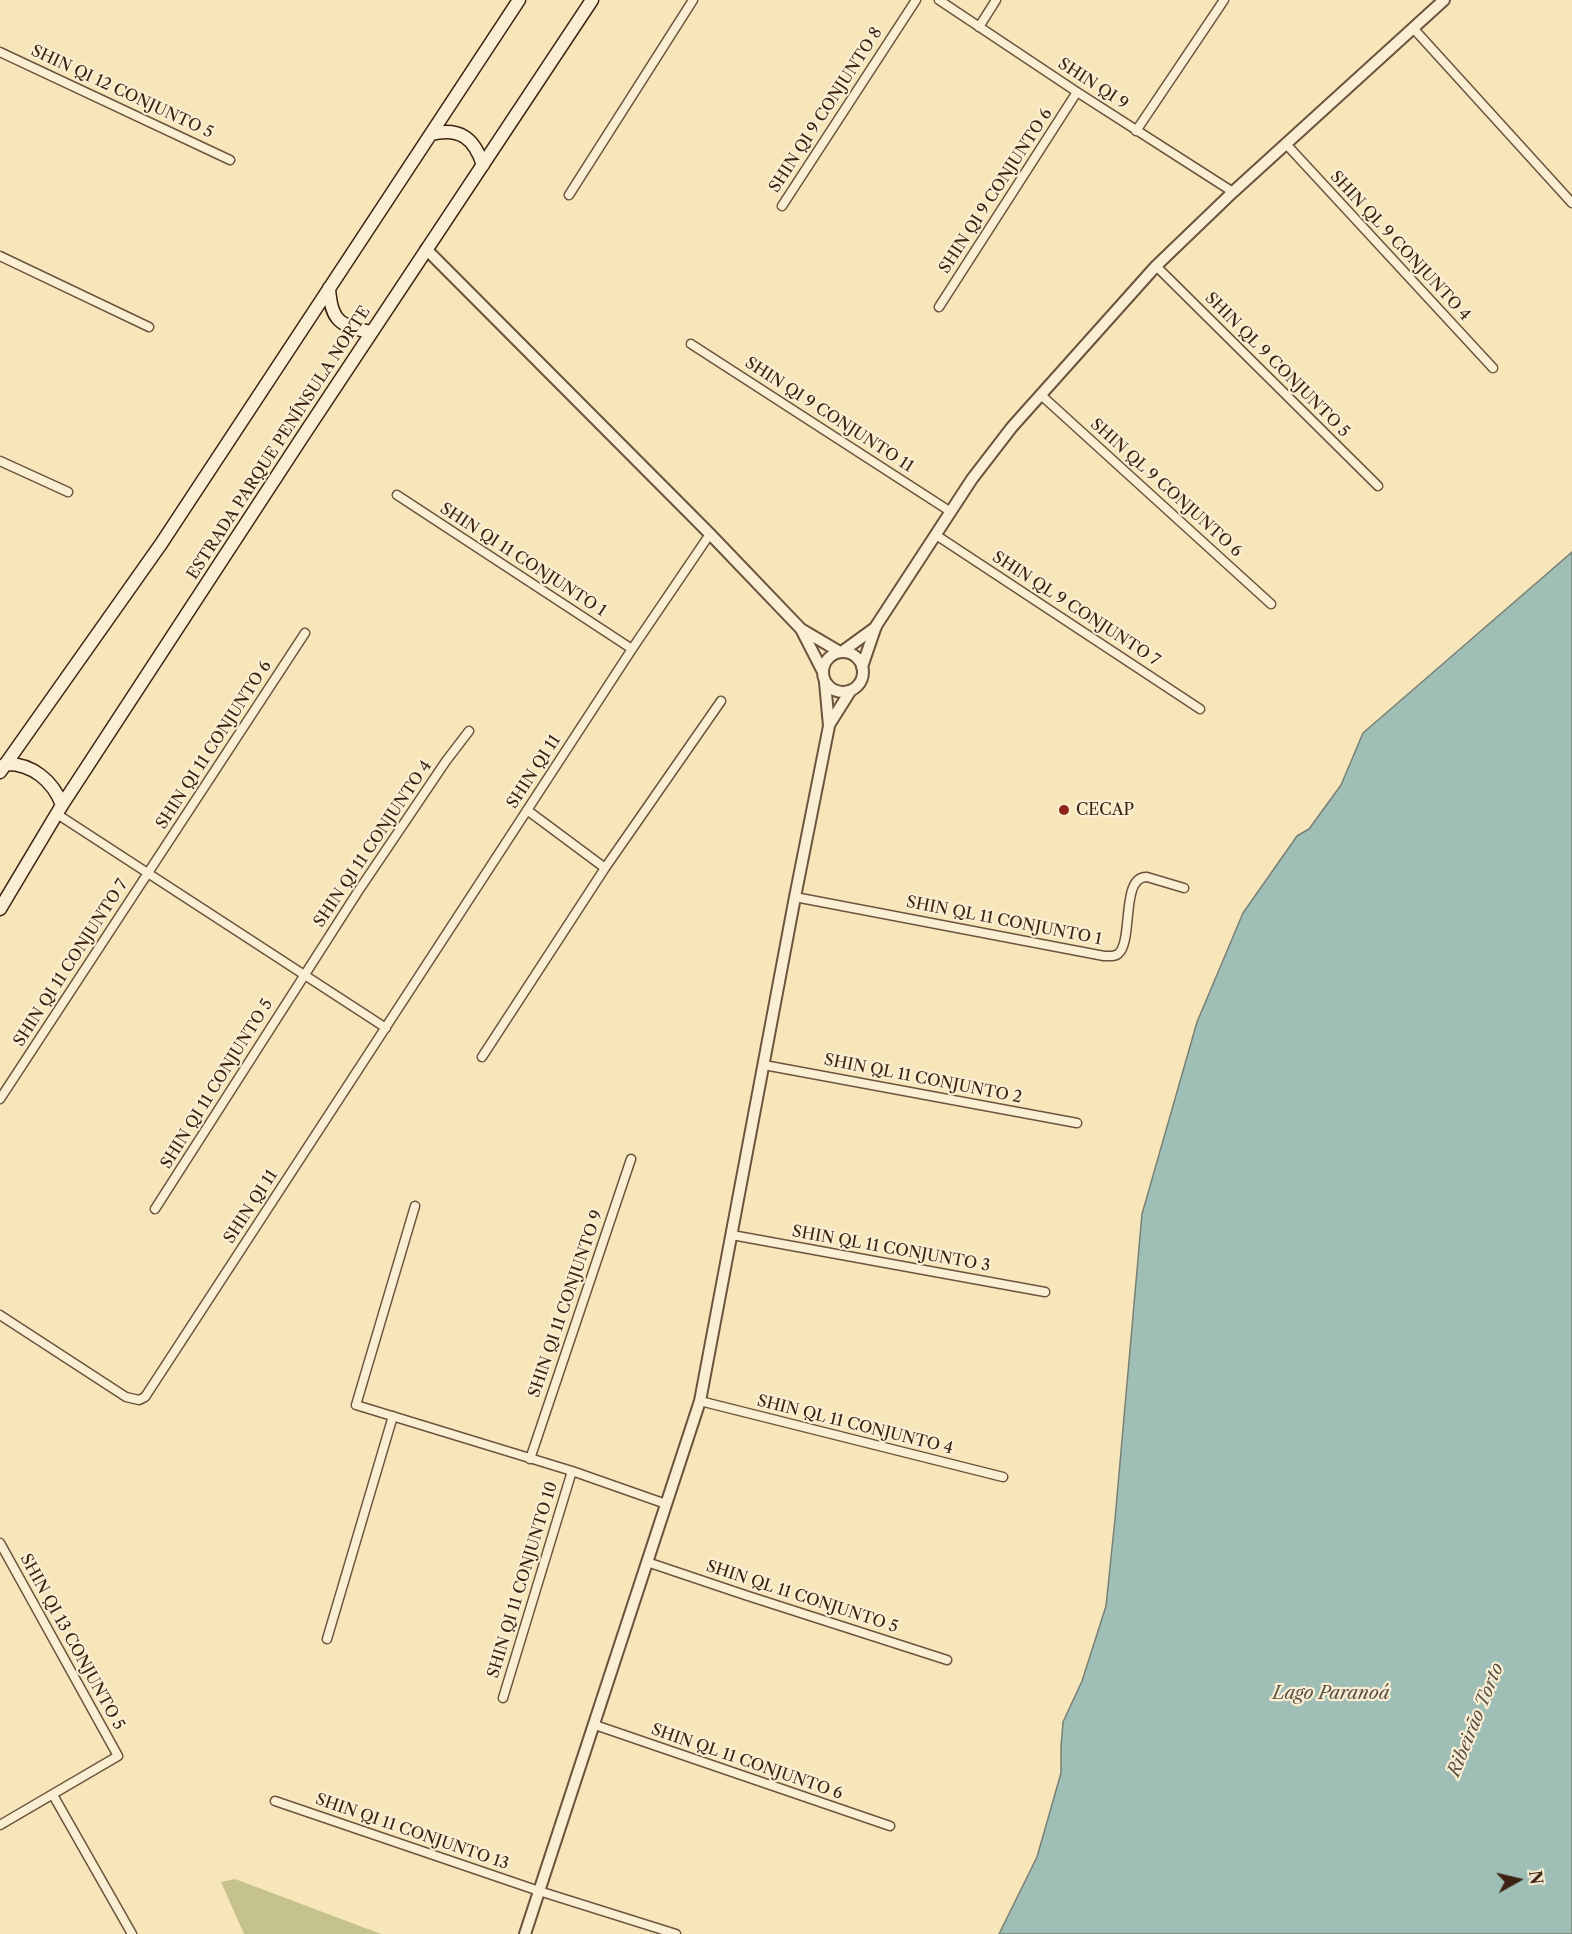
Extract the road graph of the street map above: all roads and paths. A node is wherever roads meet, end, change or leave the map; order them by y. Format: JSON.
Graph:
{"nodes":[{"id":1,"x":519,"y":0,"type":"edge"},
{"id":2,"x":592,"y":0,"type":"edge"},
{"id":3,"x":693,"y":0,"type":"edge"},
{"id":4,"x":916,"y":0,"type":"edge"},
{"id":5,"x":939,"y":0,"type":"edge"},
{"id":6,"x":996,"y":0,"type":"edge"},
{"id":7,"x":1224,"y":0,"type":"edge"},
{"id":8,"x":1444,"y":0,"type":"edge"},
{"id":9,"x":979,"y":27,"type":"junction"},
{"id":10,"x":1413,"y":28,"type":"junction"},
{"id":11,"x":0,"y":52,"type":"edge"},
{"id":12,"x":1077,"y":92,"type":"junction"},
{"id":13,"x":1136,"y":131,"type":"junction"},
{"id":14,"x":431,"y":134,"type":"junction"},
{"id":15,"x":1286,"y":144,"type":"junction"},
{"id":16,"x":230,"y":160,"type":"dead end"},
{"id":17,"x":483,"y":165,"type":"junction"},
{"id":18,"x":1233,"y":192,"type":"junction"},
{"id":19,"x":569,"y":195,"type":"dead end"},
{"id":20,"x":1572,"y":203,"type":"edge"},
{"id":21,"x":782,"y":206,"type":"dead end"},
{"id":22,"x":426,"y":249,"type":"junction"},
{"id":23,"x":0,"y":256,"type":"edge"},
{"id":24,"x":1156,"y":266,"type":"junction"},
{"id":25,"x":329,"y":288,"type":"junction"},
{"id":26,"x":939,"y":307,"type":"dead end"},
{"id":27,"x":149,"y":327,"type":"dead end"},
{"id":28,"x":371,"y":333,"type":"junction"},
{"id":29,"x":691,"y":344,"type":"dead end"},
{"id":30,"x":1493,"y":368,"type":"dead end"},
{"id":31,"x":1041,"y":395,"type":"junction"},
{"id":32,"x":0,"y":461,"type":"edge"},
{"id":33,"x":1378,"y":486,"type":"dead end"},
{"id":34,"x":68,"y":492,"type":"dead end"},
{"id":35,"x":397,"y":495,"type":"dead end"},
{"id":36,"x":951,"y":512,"type":"junction"},
{"id":37,"x":710,"y":534,"type":"junction"},
{"id":38,"x":936,"y":535,"type":"junction"},
{"id":39,"x":1271,"y":603,"type":"dead end"},
{"id":40,"x":876,"y":626,"type":"junction"},
{"id":41,"x":801,"y":629,"type":"junction"},
{"id":42,"x":305,"y":633,"type":"dead end"},
{"id":43,"x":632,"y":650,"type":"junction"},
{"id":44,"x":841,"y":651,"type":"junction"},
{"id":45,"x":862,"y":667,"type":"junction"},
{"id":46,"x":824,"y":676,"type":"junction"},
{"id":47,"x":851,"y":690,"type":"junction"},
{"id":48,"x":721,"y":701,"type":"dead end"},
{"id":49,"x":1200,"y":709,"type":"dead end"},
{"id":50,"x":829,"y":726,"type":"junction"},
{"id":51,"x":469,"y":731,"type":"dead end"},
{"id":52,"x":3,"y":768,"type":"edge"},
{"id":53,"x":60,"y":809,"type":"junction"},
{"id":54,"x":527,"y":810,"type":"junction"},
{"id":55,"x":605,"y":868,"type":"junction"},
{"id":56,"x":147,"y":873,"type":"junction"},
{"id":57,"x":1184,"y":888,"type":"dead end"},
{"id":58,"x":795,"y":897,"type":"junction"},
{"id":59,"x":0,"y":909,"type":"edge"},
{"id":60,"x":304,"y":974,"type":"junction"},
{"id":61,"x":387,"y":1028,"type":"junction"},
{"id":62,"x":482,"y":1057,"type":"dead end"},
{"id":63,"x":764,"y":1065,"type":"junction"},
{"id":64,"x":0,"y":1099,"type":"edge"},
{"id":65,"x":1077,"y":1123,"type":"dead end"},
{"id":66,"x":631,"y":1159,"type":"dead end"},
{"id":67,"x":415,"y":1206,"type":"dead end"},
{"id":68,"x":155,"y":1209,"type":"dead end"},
{"id":69,"x":732,"y":1235,"type":"junction"},
{"id":70,"x":1045,"y":1292,"type":"dead end"},
{"id":71,"x":0,"y":1315,"type":"edge"},
{"id":72,"x":700,"y":1401,"type":"junction"},
{"id":73,"x":393,"y":1416,"type":"junction"},
{"id":74,"x":530,"y":1459,"type":"junction"},
{"id":75,"x":572,"y":1471,"type":"junction"},
{"id":76,"x":1003,"y":1477,"type":"dead end"},
{"id":77,"x":666,"y":1504,"type":"junction"},
{"id":78,"x":0,"y":1543,"type":"edge"},
{"id":79,"x":647,"y":1562,"type":"junction"},
{"id":80,"x":327,"y":1640,"type":"dead end"},
{"id":81,"x":948,"y":1660,"type":"dead end"},
{"id":82,"x":503,"y":1698,"type":"dead end"},
{"id":83,"x":595,"y":1725,"type":"junction"},
{"id":84,"x":53,"y":1795,"type":"junction"},
{"id":85,"x":275,"y":1801,"type":"dead end"},
{"id":86,"x":0,"y":1825,"type":"edge"},
{"id":87,"x":890,"y":1826,"type":"dead end"},
{"id":88,"x":539,"y":1891,"type":"junction"},
{"id":89,"x":132,"y":1934,"type":"edge"},
{"id":90,"x":525,"y":1934,"type":"edge"},
{"id":91,"x":676,"y":1934,"type":"edge"}],
"edges":[{"from":1,"to":14,"type":"main road"},
{"from":2,"to":17,"type":"main road","name":"ESTRADA PARQUE PENÍNSULA NORTE"},
{"from":3,"to":19,"type":"street"},
{"from":4,"to":21,"type":"street","name":"SHIN QI 9 CONJUNTO 8"},
{"from":5,"to":9,"type":"street","name":"SHIN QI 9"},
{"from":6,"to":9,"type":"street"},
{"from":7,"to":13,"type":"street"},
{"from":8,"to":10,"type":"street"},
{"from":9,"to":12,"type":"street","name":"SHIN QI 9"},
{"from":10,"to":15,"type":"street"},
{"from":10,"to":20,"type":"street"},
{"from":11,"to":16,"type":"street","name":"SHIN QI 12 CONJUNTO 5"},
{"from":12,"to":13,"type":"street","name":"SHIN QI 9"},
{"from":12,"to":26,"type":"street","name":"SHIN QI 9 CONJUNTO 6"},
{"from":13,"to":18,"type":"street","name":"SHIN QI 9"},
{"from":14,"to":17,"type":"main road"},
{"from":14,"to":25,"type":"main road"},
{"from":15,"to":18,"type":"street"},
{"from":15,"to":30,"type":"street","name":"SHIN QL 9 CONJUNTO 4"},
{"from":17,"to":22,"type":"main road","name":"ESTRADA PARQUE PENÍNSULA NORTE"},
{"from":18,"to":24,"type":"street"},
{"from":22,"to":28,"type":"main road","name":"ESTRADA PARQUE PENÍNSULA NORTE"},
{"from":22,"to":37,"type":"street"},
{"from":23,"to":27,"type":"street"},
{"from":24,"to":31,"type":"street"},
{"from":24,"to":33,"type":"street","name":"SHIN QL 9 CONJUNTO 5"},
{"from":25,"to":28,"type":"main road"},
{"from":25,"to":52,"type":"main road"},
{"from":28,"to":53,"type":"main road","name":"ESTRADA PARQUE PENÍNSULA NORTE"},
{"from":29,"to":36,"type":"street","name":"SHIN QI 9 CONJUNTO 11"},
{"from":31,"to":36,"type":"street"},
{"from":31,"to":39,"type":"street","name":"SHIN QL 9 CONJUNTO 6"},
{"from":32,"to":34,"type":"street"},
{"from":35,"to":43,"type":"street","name":"SHIN QI 11 CONJUNTO 1"},
{"from":36,"to":38,"type":"street"},
{"from":37,"to":41,"type":"street"},
{"from":37,"to":43,"type":"street","name":"SHIN QI 11"},
{"from":38,"to":40,"type":"street"},
{"from":38,"to":49,"type":"street","name":"SHIN QL 9 CONJUNTO 7"},
{"from":40,"to":44,"type":"street"},
{"from":40,"to":45,"type":"street"},
{"from":41,"to":44,"type":"street"},
{"from":41,"to":46,"type":"street"},
{"from":42,"to":56,"type":"street","name":"SHIN QI 11 CONJUNTO 6"},
{"from":43,"to":54,"type":"street","name":"SHIN QI 11"},
{"from":44,"to":45,"type":"street"},
{"from":44,"to":46,"type":"street"},
{"from":45,"to":47,"type":"street"},
{"from":46,"to":47,"type":"street"},
{"from":46,"to":50,"type":"street"},
{"from":47,"to":50,"type":"street"},
{"from":48,"to":55,"type":"street"},
{"from":50,"to":58,"type":"street"},
{"from":51,"to":60,"type":"street","name":"SHIN QI 11 CONJUNTO 4"},
{"from":52,"to":53,"type":"main road"},
{"from":53,"to":56,"type":"street"},
{"from":53,"to":59,"type":"main road","name":"ESTRADA PARQUE PENÍNSULA NORTE"},
{"from":54,"to":55,"type":"street"},
{"from":54,"to":61,"type":"street","name":"SHIN QI 11"},
{"from":55,"to":62,"type":"street"},
{"from":56,"to":60,"type":"street"},
{"from":56,"to":64,"type":"street","name":"SHIN QI 11 CONJUNTO 7"},
{"from":57,"to":58,"type":"street","name":"SHIN QL 11 CONJUNTO 1"},
{"from":58,"to":63,"type":"street"},
{"from":60,"to":61,"type":"street"},
{"from":60,"to":68,"type":"street","name":"SHIN QI 11 CONJUNTO 5"},
{"from":61,"to":71,"type":"street","name":"SHIN QI 11"},
{"from":63,"to":65,"type":"street","name":"SHIN QL 11 CONJUNTO 2"},
{"from":63,"to":69,"type":"street"},
{"from":66,"to":74,"type":"street","name":"SHIN QI 11 CONJUNTO 9"},
{"from":67,"to":73,"type":"street"},
{"from":69,"to":70,"type":"street","name":"SHIN QL 11 CONJUNTO 3"},
{"from":69,"to":72,"type":"street"},
{"from":72,"to":76,"type":"street","name":"SHIN QL 11 CONJUNTO 4"},
{"from":72,"to":77,"type":"street"},
{"from":73,"to":74,"type":"street"},
{"from":73,"to":80,"type":"street"},
{"from":74,"to":75,"type":"street"},
{"from":75,"to":77,"type":"street"},
{"from":75,"to":82,"type":"street","name":"SHIN QI 11 CONJUNTO 10"},
{"from":77,"to":79,"type":"street"},
{"from":78,"to":84,"type":"street","name":"SHIN QI 13 CONJUNTO 5"},
{"from":79,"to":81,"type":"street","name":"SHIN QL 11 CONJUNTO 5"},
{"from":79,"to":83,"type":"street"},
{"from":83,"to":87,"type":"street","name":"SHIN QL 11 CONJUNTO 6"},
{"from":83,"to":88,"type":"street"},
{"from":84,"to":86,"type":"street"},
{"from":84,"to":89,"type":"street"},
{"from":85,"to":88,"type":"street","name":"SHIN QI 11 CONJUNTO 13"},
{"from":88,"to":90,"type":"street"},
{"from":88,"to":91,"type":"street","name":"SHIN QI 11 CONJUNTO 13"}]}
